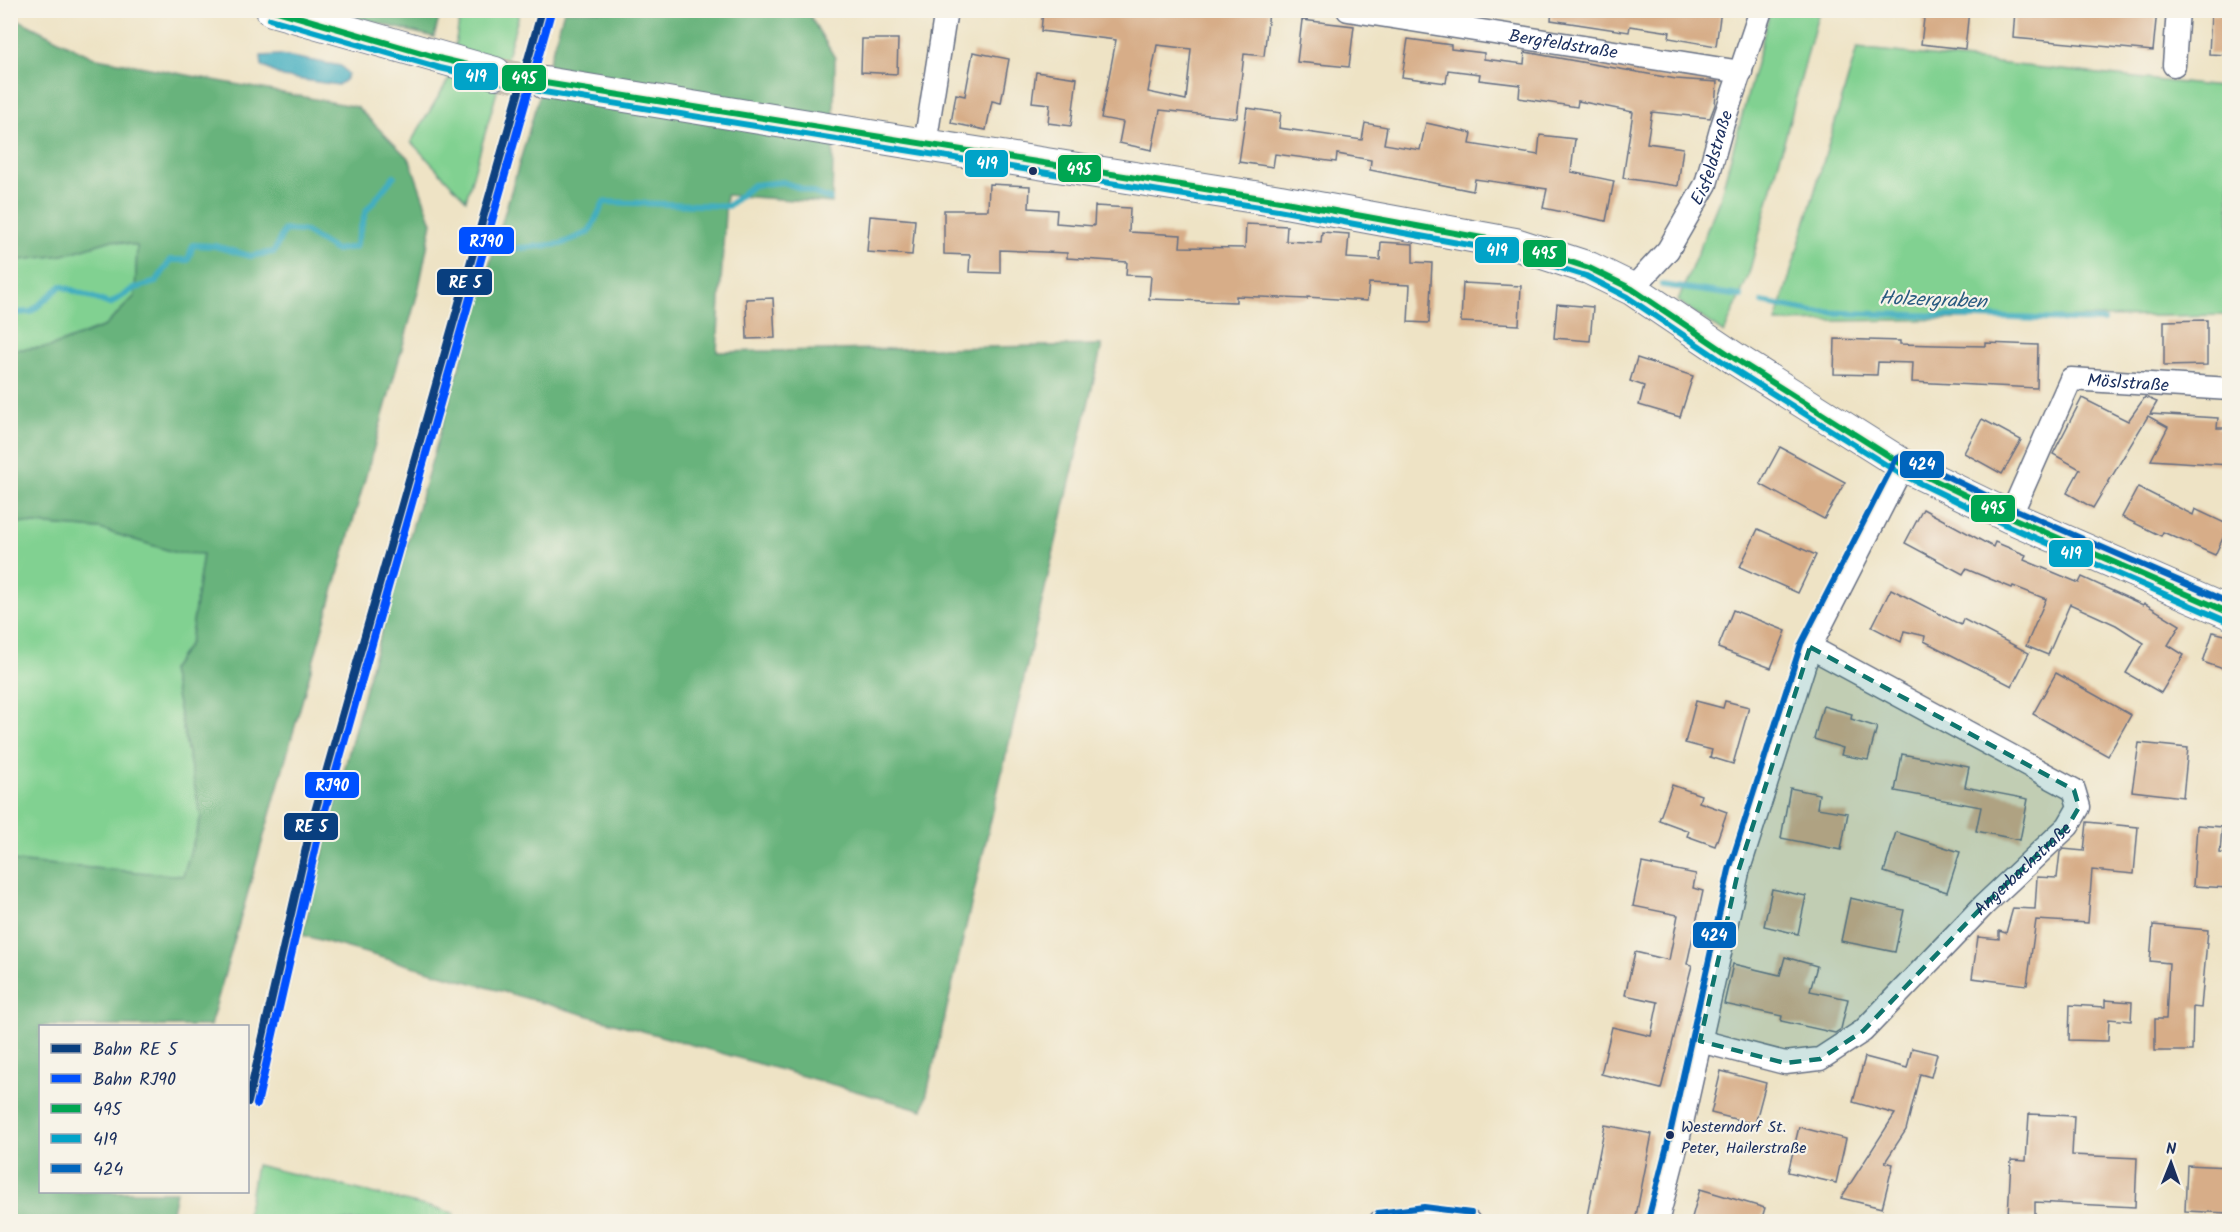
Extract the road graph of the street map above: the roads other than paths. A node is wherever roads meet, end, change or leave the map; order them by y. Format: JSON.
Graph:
{"nodes":[{"id":1,"x":272,"y":10,"type":"edge"},
{"id":2,"x":946,"y":10,"type":"edge"},
{"id":3,"x":1348,"y":10,"type":"edge"},
{"id":4,"x":1761,"y":10,"type":"edge"},
{"id":5,"x":2178,"y":10,"type":"edge"},
{"id":6,"x":2174,"y":66,"type":"dead end"},
{"id":7,"x":1741,"y":72,"type":"junction"},
{"id":8,"x":495,"y":73,"type":"tunnel mouth"},
{"id":9,"x":545,"y":83,"type":"tunnel mouth"},
{"id":10,"x":925,"y":145,"type":"junction"},
{"id":11,"x":1632,"y":289,"type":"junction"},
{"id":12,"x":2229,"y":389,"type":"edge"},
{"id":13,"x":1903,"y":465,"type":"junction"},
{"id":14,"x":2010,"y":517,"type":"junction"},
{"id":15,"x":2229,"y":613,"type":"edge"},
{"id":16,"x":1810,"y":647,"type":"junction"},
{"id":17,"x":1700,"y":1041,"type":"junction"},
{"id":18,"x":1380,"y":1221,"type":"edge"},
{"id":19,"x":1469,"y":1221,"type":"edge"},
{"id":20,"x":1657,"y":1221,"type":"edge"}],
"edges":[{"from":1,"to":8,"type":"street"},
{"from":2,"to":10,"type":"street"},
{"from":3,"to":7,"type":"street","name":"Bergfeldstraße"},
{"from":4,"to":7,"type":"street","name":"Eisfeldstraße"},
{"from":5,"to":6,"type":"street"},
{"from":7,"to":11,"type":"street","name":"Eisfeldstraße"},
{"from":9,"to":10,"type":"street"},
{"from":10,"to":11,"type":"street"},
{"from":11,"to":13,"type":"street"},
{"from":12,"to":14,"type":"street","name":"Möslstraße"},
{"from":13,"to":14,"type":"street"},
{"from":13,"to":16,"type":"street"},
{"from":14,"to":15,"type":"street"},
{"from":16,"to":17,"type":"street"},
{"from":16,"to":17,"type":"street","name":"Angerbachstraße"},
{"from":17,"to":20,"type":"street"},
{"from":18,"to":19,"type":"street"}]}
